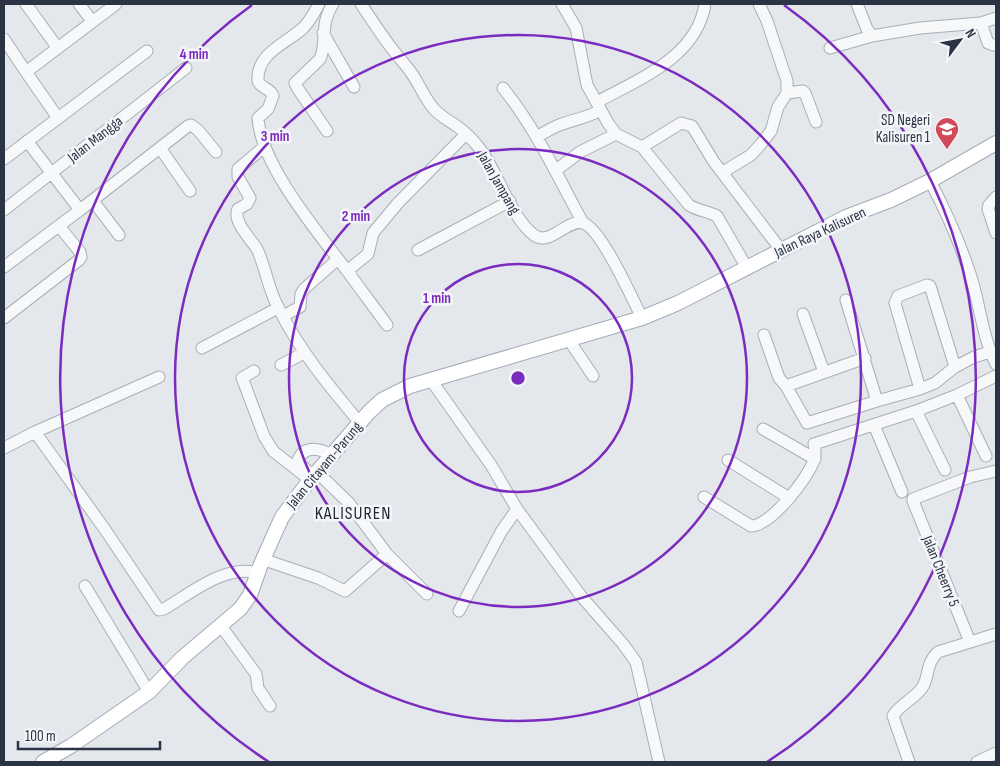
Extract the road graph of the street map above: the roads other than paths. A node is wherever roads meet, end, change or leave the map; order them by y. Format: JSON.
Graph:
{"nodes":[{"id":1,"x":26,"y":4,"type":"edge"},
{"id":2,"x":79,"y":4,"type":"edge"},
{"id":3,"x":116,"y":4,"type":"edge"},
{"id":4,"x":319,"y":4,"type":"edge"},
{"id":5,"x":333,"y":4,"type":"edge"},
{"id":6,"x":361,"y":4,"type":"edge"},
{"id":7,"x":562,"y":4,"type":"edge"},
{"id":8,"x":705,"y":4,"type":"edge"},
{"id":9,"x":759,"y":4,"type":"edge"},
{"id":10,"x":857,"y":4,"type":"edge"},
{"id":11,"x":996,"y":18,"type":"edge"},
{"id":12,"x":92,"y":21,"type":"junction"},
{"id":13,"x":981,"y":23,"type":"junction"},
{"id":14,"x":323,"y":33,"type":"junction"},
{"id":15,"x":872,"y":36,"type":"junction"},
{"id":16,"x":4,"y":39,"type":"edge"},
{"id":17,"x":996,"y":45,"type":"edge"},
{"id":18,"x":57,"y":47,"type":"junction"},
{"id":19,"x":830,"y":48,"type":"dead end"},
{"id":20,"x":147,"y":51,"type":"dead end"},
{"id":21,"x":186,"y":68,"type":"dead end"},
{"id":22,"x":26,"y":72,"type":"junction"},
{"id":23,"x":354,"y":87,"type":"dead end"},
{"id":24,"x":503,"y":88,"type":"dead end"},
{"id":25,"x":787,"y":93,"type":"junction"},
{"id":26,"x":599,"y":106,"type":"junction"},
{"id":27,"x":58,"y":118,"type":"junction"},
{"id":28,"x":816,"y":122,"type":"dead end"},
{"id":29,"x":327,"y":131,"type":"dead end"},
{"id":30,"x":466,"y":134,"type":"junction"},
{"id":31,"x":616,"y":134,"type":"junction"},
{"id":32,"x":537,"y":137,"type":"junction"},
{"id":33,"x":27,"y":141,"type":"junction"},
{"id":34,"x":996,"y":143,"type":"edge"},
{"id":35,"x":265,"y":146,"type":"junction"},
{"id":36,"x":642,"y":147,"type":"junction"},
{"id":37,"x":160,"y":148,"type":"junction"},
{"id":38,"x":216,"y":152,"type":"dead end"},
{"id":39,"x":4,"y":159,"type":"edge"},
{"id":40,"x":555,"y":171,"type":"junction"},
{"id":41,"x":723,"y":172,"type":"junction"},
{"id":42,"x":51,"y":173,"type":"junction"},
{"id":43,"x":930,"y":181,"type":"junction"},
{"id":44,"x":190,"y":191,"type":"dead end"},
{"id":45,"x":996,"y":197,"type":"edge"},
{"id":46,"x":93,"y":201,"type":"junction"},
{"id":47,"x":510,"y":201,"type":"junction"},
{"id":48,"x":4,"y":210,"type":"edge"},
{"id":49,"x":80,"y":210,"type":"junction"},
{"id":50,"x":583,"y":223,"type":"junction"},
{"id":51,"x":60,"y":226,"type":"junction"},
{"id":52,"x":996,"y":233,"type":"edge"},
{"id":53,"x":119,"y":235,"type":"dead end"},
{"id":54,"x":418,"y":250,"type":"dead end"},
{"id":55,"x":781,"y":250,"type":"junction"},
{"id":56,"x":338,"y":259,"type":"junction"},
{"id":57,"x":4,"y":267,"type":"edge"},
{"id":58,"x":747,"y":268,"type":"junction"},
{"id":59,"x":347,"y":271,"type":"junction"},
{"id":60,"x":846,"y":300,"type":"dead end"},
{"id":61,"x":280,"y":312,"type":"junction"},
{"id":62,"x":803,"y":314,"type":"dead end"},
{"id":63,"x":4,"y":318,"type":"edge"},
{"id":64,"x":642,"y":318,"type":"junction"},
{"id":65,"x":387,"y":325,"type":"dead end"},
{"id":66,"x":764,"y":335,"type":"dead end"},
{"id":67,"x":569,"y":340,"type":"junction"},
{"id":68,"x":992,"y":345,"type":"edge"},
{"id":69,"x":202,"y":348,"type":"dead end"},
{"id":70,"x":304,"y":353,"type":"junction"},
{"id":71,"x":865,"y":358,"type":"junction"},
{"id":72,"x":996,"y":364,"type":"edge"},
{"id":73,"x":281,"y":365,"type":"dead end"},
{"id":74,"x":955,"y":367,"type":"junction"},
{"id":75,"x":254,"y":371,"type":"dead end"},
{"id":76,"x":824,"y":372,"type":"junction"},
{"id":77,"x":594,"y":376,"type":"dead end"},
{"id":78,"x":996,"y":376,"type":"edge"},
{"id":79,"x":158,"y":377,"type":"dead end"},
{"id":80,"x":431,"y":380,"type":"junction"},
{"id":81,"x":786,"y":386,"type":"junction"},
{"id":82,"x":920,"y":389,"type":"junction"},
{"id":83,"x":958,"y":396,"type":"junction"},
{"id":84,"x":878,"y":401,"type":"junction"},
{"id":85,"x":916,"y":411,"type":"junction"},
{"id":86,"x":360,"y":423,"type":"junction"},
{"id":87,"x":808,"y":423,"type":"junction"},
{"id":88,"x":874,"y":425,"type":"junction"},
{"id":89,"x":764,"y":429,"type":"dead end"},
{"id":90,"x":35,"y":432,"type":"junction"},
{"id":91,"x":814,"y":444,"type":"junction"},
{"id":92,"x":4,"y":448,"type":"edge"},
{"id":93,"x":332,"y":455,"type":"junction"},
{"id":94,"x":986,"y":456,"type":"dead end"},
{"id":95,"x":815,"y":459,"type":"junction"},
{"id":96,"x":728,"y":460,"type":"dead end"},
{"id":97,"x":946,"y":470,"type":"dead end"},
{"id":98,"x":996,"y":471,"type":"edge"},
{"id":99,"x":313,"y":476,"type":"junction"},
{"id":100,"x":902,"y":492,"type":"dead end"},
{"id":101,"x":704,"y":497,"type":"dead end"},
{"id":102,"x":789,"y":498,"type":"junction"},
{"id":103,"x":517,"y":509,"type":"junction"},
{"id":104,"x":387,"y":554,"type":"junction"},
{"id":105,"x":262,"y":559,"type":"junction"},
{"id":106,"x":258,"y":574,"type":"junction"},
{"id":107,"x":85,"y":586,"type":"dead end"},
{"id":108,"x":427,"y":594,"type":"dead end"},
{"id":109,"x":460,"y":611,"type":"dead end"},
{"id":110,"x":221,"y":626,"type":"junction"},
{"id":111,"x":996,"y":634,"type":"edge"},
{"id":112,"x":970,"y":642,"type":"junction"},
{"id":113,"x":149,"y":692,"type":"junction"},
{"id":114,"x":270,"y":706,"type":"dead end"},
{"id":115,"x":996,"y":753,"type":"edge"},
{"id":116,"x":43,"y":762,"type":"edge"},
{"id":117,"x":659,"y":762,"type":"edge"},
{"id":118,"x":909,"y":762,"type":"edge"},
{"id":119,"x":977,"y":762,"type":"edge"}],
"edges":[{"from":1,"to":18,"type":"street"},
{"from":2,"to":12,"type":"street"},
{"from":3,"to":12,"type":"street"},
{"from":4,"to":35,"type":"street"},
{"from":5,"to":14,"type":"street"},
{"from":6,"to":30,"type":"street","name":"Jalan Jampang"},
{"from":7,"to":26,"type":"street"},
{"from":8,"to":26,"type":"street"},
{"from":9,"to":25,"type":"street"},
{"from":10,"to":15,"type":"street"},
{"from":11,"to":13,"type":"street"},
{"from":12,"to":18,"type":"street"},
{"from":13,"to":15,"type":"street"},
{"from":13,"to":17,"type":"street"},
{"from":14,"to":23,"type":"street"},
{"from":14,"to":29,"type":"street"},
{"from":15,"to":19,"type":"street"},
{"from":16,"to":22,"type":"street"},
{"from":18,"to":22,"type":"street"},
{"from":20,"to":27,"type":"street"},
{"from":21,"to":42,"type":"street","name":"Jalan Mangga"},
{"from":22,"to":27,"type":"street"},
{"from":24,"to":32,"type":"street"},
{"from":25,"to":28,"type":"street"},
{"from":25,"to":41,"type":"street"},
{"from":26,"to":31,"type":"street"},
{"from":26,"to":32,"type":"street"},
{"from":27,"to":33,"type":"street"},
{"from":30,"to":47,"type":"street","name":"Jalan Jampang"},
{"from":30,"to":59,"type":"street"},
{"from":31,"to":36,"type":"street"},
{"from":31,"to":40,"type":"street"},
{"from":32,"to":40,"type":"street"},
{"from":33,"to":39,"type":"street"},
{"from":33,"to":42,"type":"street"},
{"from":34,"to":43,"type":"main road","name":"Jalan Raya Kalisuren"},
{"from":35,"to":56,"type":"street"},
{"from":35,"to":61,"type":"street"},
{"from":36,"to":41,"type":"street"},
{"from":36,"to":58,"type":"street"},
{"from":37,"to":38,"type":"street"},
{"from":37,"to":44,"type":"street"},
{"from":37,"to":46,"type":"street"},
{"from":40,"to":50,"type":"street"},
{"from":41,"to":55,"type":"street"},
{"from":42,"to":48,"type":"street","name":"Jalan Mangga"},
{"from":42,"to":49,"type":"street"},
{"from":43,"to":55,"type":"main road","name":"Jalan Raya Kalisuren"},
{"from":43,"to":68,"type":"street"},
{"from":45,"to":52,"type":"street"},
{"from":46,"to":49,"type":"street"},
{"from":46,"to":53,"type":"street"},
{"from":47,"to":50,"type":"street","name":"Jalan Jampang"},
{"from":47,"to":54,"type":"street"},
{"from":49,"to":51,"type":"street"},
{"from":50,"to":64,"type":"street"},
{"from":51,"to":57,"type":"street"},
{"from":51,"to":63,"type":"street"},
{"from":55,"to":58,"type":"main road","name":"Jalan Raya Kalisuren"},
{"from":56,"to":59,"type":"street"},
{"from":56,"to":61,"type":"street"},
{"from":58,"to":64,"type":"main road","name":"Jalan Raya Kalisuren"},
{"from":59,"to":65,"type":"street"},
{"from":60,"to":71,"type":"street"},
{"from":61,"to":69,"type":"street"},
{"from":61,"to":70,"type":"street"},
{"from":62,"to":76,"type":"street"},
{"from":64,"to":67,"type":"main road","name":"Jalan Citayam-Parung"},
{"from":66,"to":81,"type":"street"},
{"from":67,"to":77,"type":"street"},
{"from":67,"to":80,"type":"main road","name":"Jalan Citayam-Parung"},
{"from":68,"to":72,"type":"street"},
{"from":68,"to":74,"type":"street"},
{"from":70,"to":73,"type":"street"},
{"from":70,"to":86,"type":"street"},
{"from":71,"to":76,"type":"street"},
{"from":71,"to":84,"type":"street"},
{"from":74,"to":82,"type":"street"},
{"from":74,"to":82,"type":"street"},
{"from":75,"to":99,"type":"street"},
{"from":76,"to":81,"type":"street"},
{"from":78,"to":83,"type":"street"},
{"from":79,"to":90,"type":"street"},
{"from":80,"to":86,"type":"main road","name":"Jalan Citayam-Parung"},
{"from":80,"to":103,"type":"street"},
{"from":81,"to":87,"type":"street"},
{"from":82,"to":84,"type":"street"},
{"from":83,"to":85,"type":"street"},
{"from":83,"to":94,"type":"street"},
{"from":84,"to":87,"type":"street"},
{"from":85,"to":88,"type":"street"},
{"from":85,"to":97,"type":"street"},
{"from":86,"to":93,"type":"main road","name":"Jalan Citayam-Parung"},
{"from":87,"to":91,"type":"street"},
{"from":88,"to":91,"type":"street"},
{"from":88,"to":100,"type":"street"},
{"from":89,"to":95,"type":"street"},
{"from":90,"to":92,"type":"street"},
{"from":90,"to":106,"type":"street"},
{"from":91,"to":95,"type":"street"},
{"from":93,"to":99,"type":"main road","name":"Jalan Citayam-Parung"},
{"from":93,"to":99,"type":"street"},
{"from":95,"to":102,"type":"street"},
{"from":96,"to":102,"type":"street"},
{"from":98,"to":112,"type":"street","name":"Jalan Cheerry 5"},
{"from":99,"to":104,"type":"street"},
{"from":99,"to":105,"type":"main road","name":"Jalan Citayam-Parung"},
{"from":101,"to":102,"type":"street"},
{"from":103,"to":109,"type":"street"},
{"from":103,"to":117,"type":"street"},
{"from":104,"to":105,"type":"street"},
{"from":104,"to":108,"type":"street"},
{"from":105,"to":106,"type":"main road","name":"Jalan Citayam-Parung"},
{"from":106,"to":110,"type":"main road","name":"Jalan Citayam-Parung"},
{"from":107,"to":113,"type":"street"},
{"from":110,"to":113,"type":"main road","name":"Jalan Citayam-Parung"},
{"from":110,"to":114,"type":"street"},
{"from":111,"to":112,"type":"street"},
{"from":112,"to":118,"type":"street"},
{"from":113,"to":116,"type":"main road","name":"Jalan Citayam-Parung"},
{"from":115,"to":119,"type":"street"}]}
